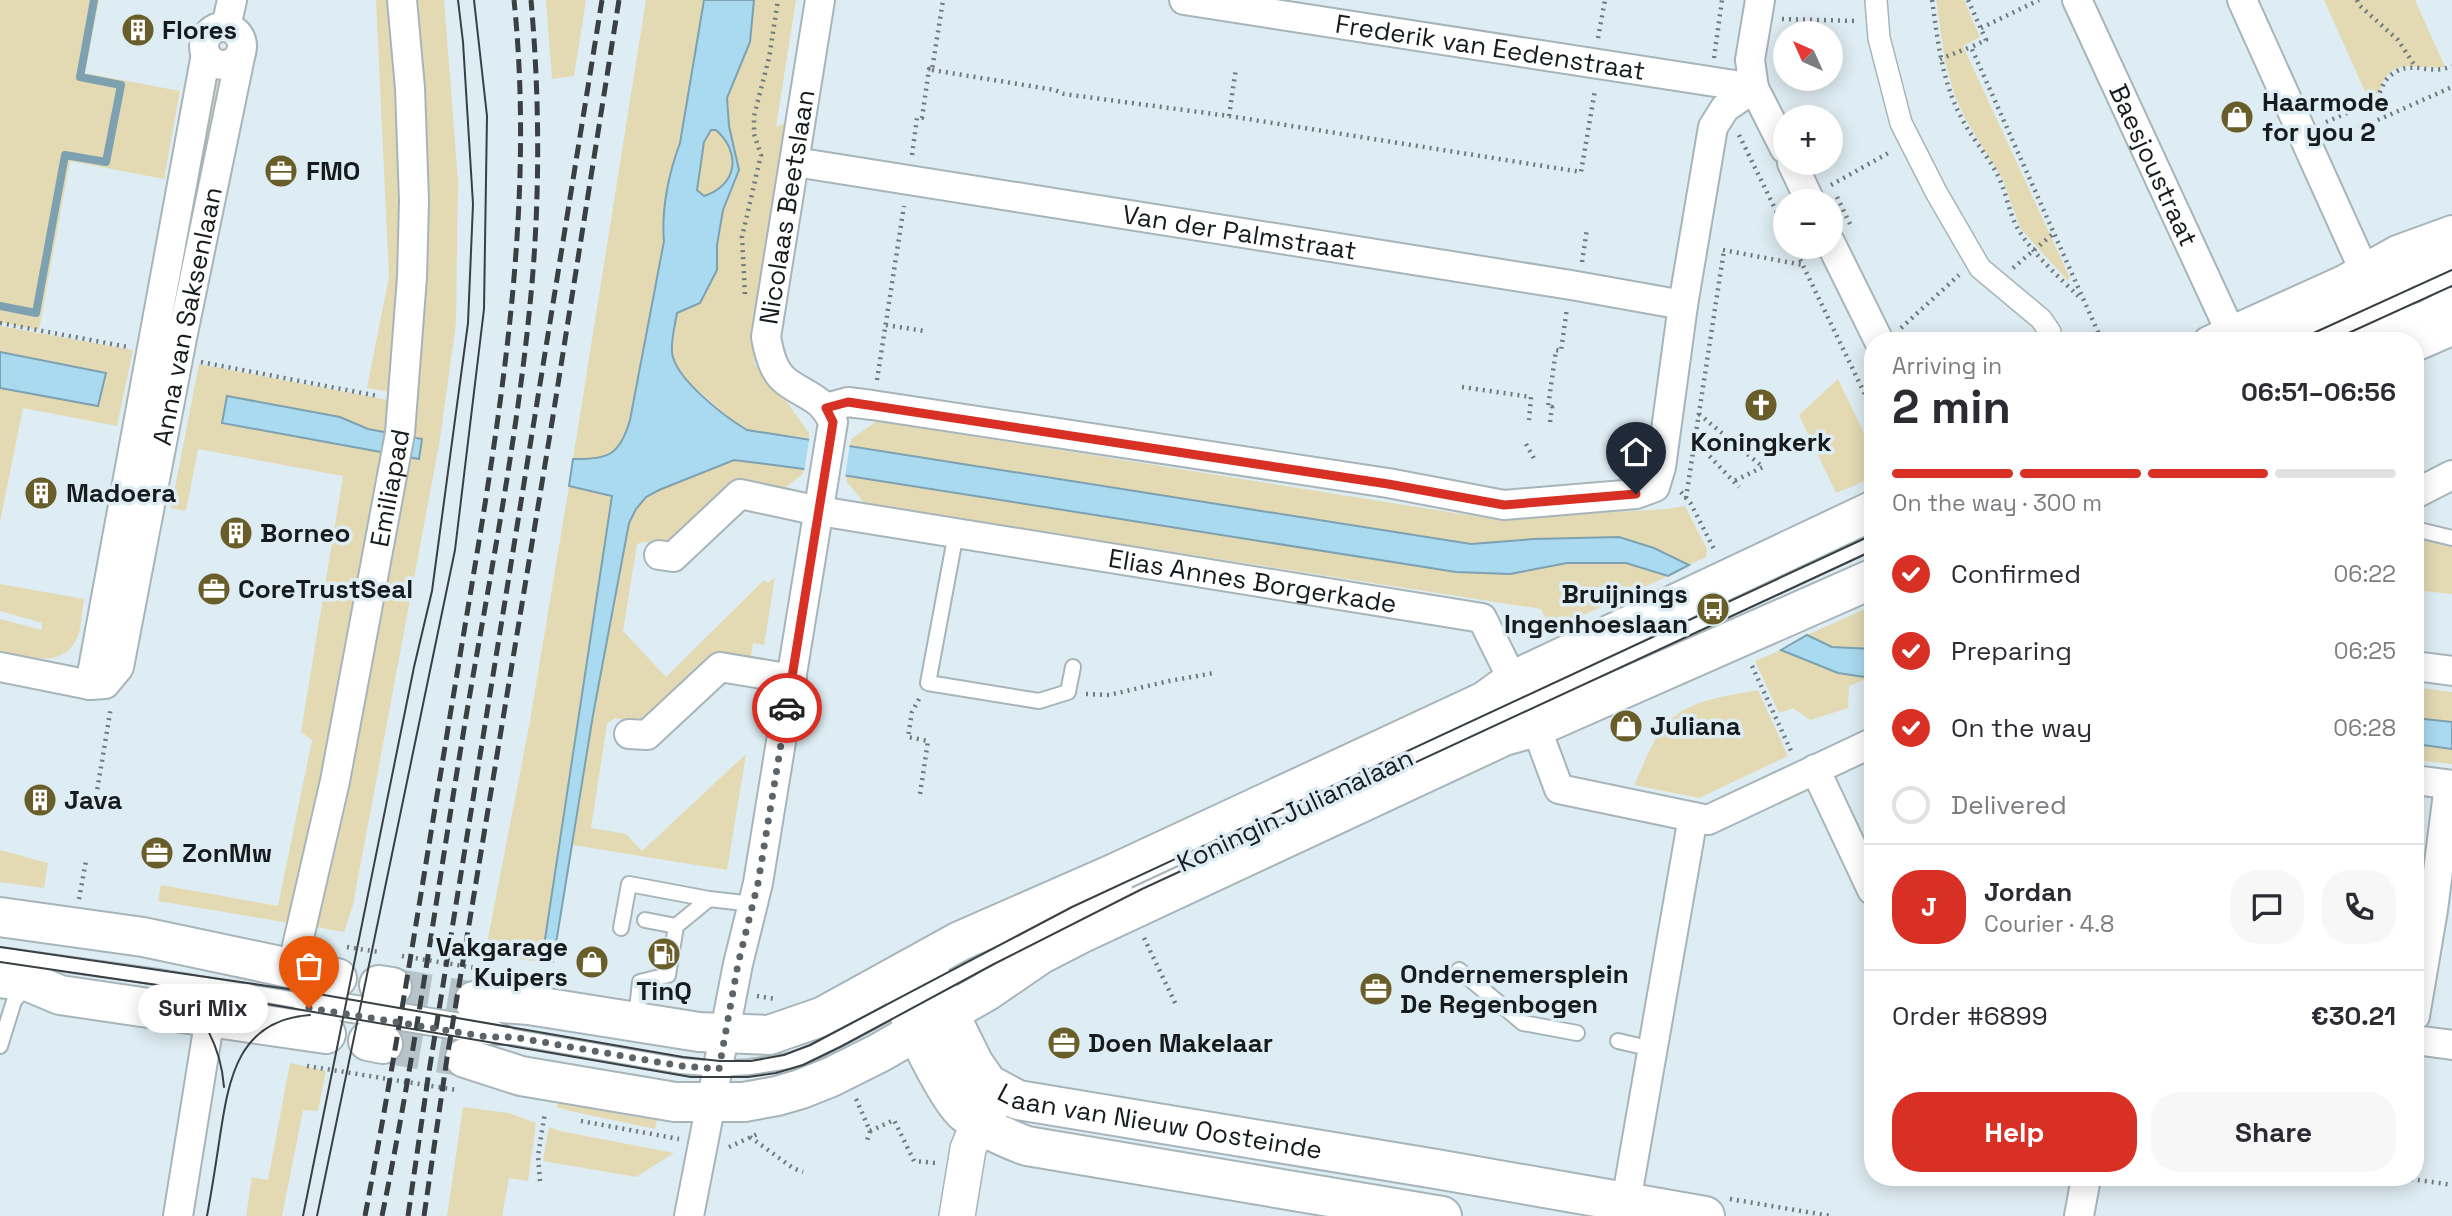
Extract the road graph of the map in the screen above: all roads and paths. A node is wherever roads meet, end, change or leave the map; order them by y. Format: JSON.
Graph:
{"nodes":[{"id":1,"x":402,"y":0,"type":"edge"},
{"id":2,"x":778,"y":0,"type":"edge"},
{"id":3,"x":821,"y":0,"type":"edge"},
{"id":4,"x":943,"y":0,"type":"edge"},
{"id":5,"x":1184,"y":0,"type":"edge"},
{"id":6,"x":1605,"y":0,"type":"edge"},
{"id":7,"x":1876,"y":0,"type":"edge"},
{"id":8,"x":1932,"y":0,"type":"edge"},
{"id":9,"x":1968,"y":0,"type":"edge"},
{"id":10,"x":2039,"y":0,"type":"edge"},
{"id":11,"x":2077,"y":0,"type":"edge"},
{"id":12,"x":2242,"y":0,"type":"edge"},
{"id":13,"x":2357,"y":0,"type":"edge"},
{"id":14,"x":1772,"y":5,"type":"edge"},
{"id":15,"x":229,"y":13,"type":"edge"},
{"id":16,"x":1782,"y":19,"type":"joint"},
{"id":17,"x":1846,"y":21,"type":"dead end"},
{"id":18,"x":1981,"y":28,"type":"junction"},
{"id":19,"x":1971,"y":47,"type":"junction"},
{"id":20,"x":241,"y":51,"type":"junction"},
{"id":21,"x":206,"y":54,"type":"junction"},
{"id":22,"x":1940,"y":59,"type":"junction"},
{"id":23,"x":1597,"y":64,"type":"junction"},
{"id":24,"x":2416,"y":66,"type":"junction"},
{"id":25,"x":2452,"y":66,"type":"edge"},
{"id":26,"x":1236,"y":68,"type":"dead end"},
{"id":27,"x":932,"y":70,"type":"junction"},
{"id":28,"x":2452,"y":87,"type":"edge"},
{"id":29,"x":1754,"y":88,"type":"junction"},
{"id":30,"x":1229,"y":116,"type":"junction"},
{"id":31,"x":1773,"y":125,"type":"edge"},
{"id":32,"x":2306,"y":142,"type":"junction"},
{"id":33,"x":1889,"y":152,"type":"dead end"},
{"id":34,"x":795,"y":162,"type":"junction"},
{"id":35,"x":1803,"y":175,"type":"edge"},
{"id":36,"x":908,"y":182,"type":"junction"},
{"id":37,"x":1817,"y":189,"type":"edge"},
{"id":38,"x":1828,"y":189,"type":"edge"},
{"id":39,"x":1587,"y":229,"type":"dead end"},
{"id":40,"x":2452,"y":230,"type":"edge"},
{"id":41,"x":2054,"y":233,"type":"junction"},
{"id":42,"x":1695,"y":245,"type":"junction"},
{"id":43,"x":1724,"y":250,"type":"junction"},
{"id":44,"x":2035,"y":250,"type":"junction"},
{"id":45,"x":2452,"y":253,"type":"edge"},
{"id":46,"x":1800,"y":259,"type":"edge"},
{"id":47,"x":1841,"y":259,"type":"edge"},
{"id":48,"x":1803,"y":265,"type":"junction"},
{"id":49,"x":2363,"y":268,"type":"junction"},
{"id":50,"x":1959,"y":276,"type":"dead end"},
{"id":51,"x":2452,"y":278,"type":"edge"},
{"id":52,"x":1996,"y":282,"type":"junction"},
{"id":53,"x":1575,"y":286,"type":"junction"},
{"id":54,"x":2082,"y":300,"type":"junction"},
{"id":55,"x":1684,"y":305,"type":"junction"},
{"id":56,"x":2452,"y":307,"type":"edge"},
{"id":57,"x":886,"y":325,"type":"junction"},
{"id":58,"x":924,"y":331,"type":"dead end"},
{"id":59,"x":2452,"y":331,"type":"edge"},
{"id":60,"x":1888,"y":332,"type":"edge"},
{"id":61,"x":1894,"y":332,"type":"edge"},
{"id":62,"x":2050,"y":332,"type":"dead end"},
{"id":63,"x":2098,"y":332,"type":"edge"},
{"id":64,"x":2217,"y":332,"type":"edge"},
{"id":65,"x":2228,"y":332,"type":"edge"},
{"id":66,"x":2290,"y":332,"type":"edge"},
{"id":67,"x":2332,"y":332,"type":"edge"},
{"id":68,"x":2394,"y":332,"type":"edge"},
{"id":69,"x":766,"y":337,"type":"junction"},
{"id":70,"x":2424,"y":344,"type":"edge"},
{"id":71,"x":1462,"y":387,"type":"dead end"},
{"id":72,"x":1864,"y":392,"type":"edge"},
{"id":73,"x":873,"y":405,"type":"junction"},
{"id":74,"x":826,"y":408,"type":"junction"},
{"id":75,"x":1699,"y":414,"type":"junction"},
{"id":76,"x":1529,"y":420,"type":"dead end"},
{"id":77,"x":1550,"y":422,"type":"dead end"},
{"id":78,"x":1694,"y":441,"type":"junction"},
{"id":79,"x":1526,"y":444,"type":"dead end"},
{"id":80,"x":1536,"y":462,"type":"dead end"},
{"id":81,"x":1661,"y":467,"type":"junction"},
{"id":82,"x":2449,"y":479,"type":"edge"},
{"id":83,"x":1734,"y":481,"type":"junction"},
{"id":84,"x":1739,"y":488,"type":"dead end"},
{"id":85,"x":2424,"y":490,"type":"edge"},
{"id":86,"x":1686,"y":498,"type":"junction"},
{"id":87,"x":819,"y":511,"type":"junction"},
{"id":88,"x":1864,"y":515,"type":"edge"},
{"id":89,"x":2424,"y":531,"type":"edge"},
{"id":90,"x":956,"y":533,"type":"junction"},
{"id":91,"x":2452,"y":538,"type":"edge"},
{"id":92,"x":1864,"y":546,"type":"edge"},
{"id":93,"x":659,"y":555,"type":"dead end"},
{"id":94,"x":1864,"y":582,"type":"edge"},
{"id":95,"x":1712,"y":586,"type":"junction"},
{"id":96,"x":1739,"y":637,"type":"junction"},
{"id":97,"x":0,"y":667,"type":"edge"},
{"id":98,"x":1073,"y":667,"type":"dead end"},
{"id":99,"x":2424,"y":667,"type":"edge"},
{"id":100,"x":2452,"y":671,"type":"edge"},
{"id":101,"x":1214,"y":673,"type":"dead end"},
{"id":102,"x":792,"y":680,"type":"junction"},
{"id":103,"x":928,"y":683,"type":"junction"},
{"id":104,"x":90,"y":685,"type":"junction"},
{"id":105,"x":1068,"y":692,"type":"junction"},
{"id":106,"x":1513,"y":709,"type":"junction"},
{"id":107,"x":111,"y":711,"type":"dead end"},
{"id":108,"x":629,"y":734,"type":"dead end"},
{"id":109,"x":1864,"y":747,"type":"edge"},
{"id":110,"x":1809,"y":772,"type":"junction"},
{"id":111,"x":1376,"y":773,"type":"dead end"},
{"id":112,"x":2424,"y":781,"type":"edge"},
{"id":113,"x":2450,"y":785,"type":"edge"},
{"id":114,"x":920,"y":793,"type":"dead end"},
{"id":115,"x":95,"y":803,"type":"dead end"},
{"id":116,"x":1693,"y":817,"type":"junction"},
{"id":117,"x":86,"y":861,"type":"dead end"},
{"id":118,"x":1864,"y":875,"type":"edge"},
{"id":119,"x":1139,"y":882,"type":"dead end"},
{"id":120,"x":709,"y":899,"type":"junction"},
{"id":121,"x":753,"y":904,"type":"junction"},
{"id":122,"x":78,"y":907,"type":"dead end"},
{"id":123,"x":0,"y":918,"type":"edge"},
{"id":124,"x":645,"y":920,"type":"dead end"},
{"id":125,"x":1137,"y":922,"type":"junction"},
{"id":126,"x":676,"y":926,"type":"junction"},
{"id":127,"x":621,"y":928,"type":"dead end"},
{"id":128,"x":1041,"y":954,"type":"junction"},
{"id":129,"x":0,"y":955,"type":"edge"},
{"id":130,"x":2424,"y":963,"type":"edge"},
{"id":131,"x":296,"y":969,"type":"junction"},
{"id":132,"x":1460,"y":970,"type":"dead end"},
{"id":133,"x":337,"y":978,"type":"dead end"},
{"id":134,"x":481,"y":986,"type":"joint"},
{"id":135,"x":11,"y":990,"type":"edge"},
{"id":136,"x":782,"y":999,"type":"dead end"},
{"id":137,"x":923,"y":999,"type":"junction"},
{"id":138,"x":1177,"y":1007,"type":"dead end"},
{"id":139,"x":636,"y":1021,"type":"junction"},
{"id":140,"x":208,"y":1032,"type":"junction"},
{"id":141,"x":1577,"y":1033,"type":"dead end"},
{"id":142,"x":326,"y":1034,"type":"dead end"},
{"id":143,"x":1618,"y":1041,"type":"dead end"},
{"id":144,"x":2424,"y":1041,"type":"edge"},
{"id":145,"x":2452,"y":1045,"type":"edge"},
{"id":146,"x":0,"y":1046,"type":"edge"},
{"id":147,"x":1653,"y":1049,"type":"junction"},
{"id":148,"x":722,"y":1051,"type":"junction"},
{"id":149,"x":303,"y":1065,"type":"dead end"},
{"id":150,"x":467,"y":1075,"type":"joint"},
{"id":151,"x":852,"y":1091,"type":"dead end"},
{"id":152,"x":1003,"y":1093,"type":"junction"},
{"id":153,"x":532,"y":1107,"type":"dead end"},
{"id":154,"x":545,"y":1111,"type":"junction"},
{"id":155,"x":557,"y":1115,"type":"dead end"},
{"id":156,"x":569,"y":1119,"type":"dead end"},
{"id":157,"x":979,"y":1122,"type":"junction"},
{"id":158,"x":870,"y":1131,"type":"junction"},
{"id":159,"x":750,"y":1137,"type":"dead end"},
{"id":160,"x":678,"y":1139,"type":"dead end"},
{"id":161,"x":866,"y":1144,"type":"dead end"},
{"id":162,"x":803,"y":1172,"type":"dead end"},
{"id":163,"x":540,"y":1181,"type":"dead end"},
{"id":164,"x":2424,"y":1181,"type":"edge"},
{"id":165,"x":2452,"y":1185,"type":"edge"},
{"id":166,"x":2085,"y":1186,"type":"edge"},
{"id":167,"x":960,"y":1200,"type":"edge"},
{"id":168,"x":1626,"y":1202,"type":"junction"},
{"id":169,"x":1428,"y":1215,"type":"edge"},
{"id":170,"x":178,"y":1216,"type":"edge"},
{"id":171,"x":689,"y":1216,"type":"edge"},
{"id":172,"x":1705,"y":1216,"type":"edge"},
{"id":173,"x":2079,"y":1216,"type":"edge"}],
"edges":[{"from":1,"to":131,"type":"street","name":"Emiliapad"},
{"from":2,"to":69,"type":"path"},
{"from":3,"to":34,"type":"street","name":"Nicolaas Beetslaan"},
{"from":4,"to":27,"type":"path"},
{"from":5,"to":23,"type":"street","name":"Frederik van Eedenstraat"},
{"from":6,"to":23,"type":"path"},
{"from":7,"to":52,"type":"street"},
{"from":8,"to":22,"type":"path"},
{"from":9,"to":18,"type":"path"},
{"from":10,"to":18,"type":"path"},
{"from":11,"to":64,"type":"street","name":"Baesjoustraat"},
{"from":12,"to":32,"type":"street"},
{"from":13,"to":24,"type":"path"},
{"from":14,"to":16,"type":"path"},
{"from":14,"to":29,"type":"street"},
{"from":15,"to":20,"type":"street","name":"Anna van Saksenlaan"},
{"from":15,"to":21,"type":"street","name":"Anna van Saksenlaan"},
{"from":16,"to":17,"type":"path"},
{"from":18,"to":19,"type":"path"},
{"from":19,"to":22,"type":"path"},
{"from":19,"to":41,"type":"path"},
{"from":20,"to":21,"type":"street"},
{"from":20,"to":104,"type":"street","name":"Anna van Saksenlaan"},
{"from":21,"to":104,"type":"street","name":"Anna van Saksenlaan"},
{"from":22,"to":44,"type":"path"},
{"from":23,"to":29,"type":"street","name":"Frederik van Eedenstraat"},
{"from":23,"to":30,"type":"path"},
{"from":24,"to":25,"type":"path"},
{"from":24,"to":32,"type":"path"},
{"from":26,"to":30,"type":"path"},
{"from":27,"to":30,"type":"path"},
{"from":27,"to":36,"type":"path"},
{"from":28,"to":32,"type":"path"},
{"from":29,"to":31,"type":"street"},
{"from":29,"to":42,"type":"street"},
{"from":32,"to":49,"type":"street"},
{"from":33,"to":38,"type":"path"},
{"from":34,"to":36,"type":"street","name":"Van der Palmstraat"},
{"from":34,"to":69,"type":"street","name":"Nicolaas Beetslaan"},
{"from":35,"to":37,"type":"street"},
{"from":36,"to":53,"type":"street","name":"Van der Palmstraat"},
{"from":36,"to":57,"type":"path"},
{"from":39,"to":53,"type":"path"},
{"from":40,"to":49,"type":"street"},
{"from":41,"to":44,"type":"path"},
{"from":41,"to":54,"type":"path"},
{"from":42,"to":43,"type":"path"},
{"from":42,"to":55,"type":"street"},
{"from":43,"to":48,"type":"path"},
{"from":43,"to":75,"type":"path"},
{"from":44,"to":52,"type":"path"},
{"from":44,"to":54,"type":"path"},
{"from":45,"to":66,"type":"main road"},
{"from":46,"to":48,"type":"path"},
{"from":47,"to":60,"type":"street"},
{"from":48,"to":72,"type":"path"},
{"from":49,"to":65,"type":"street"},
{"from":50,"to":61,"type":"path"},
{"from":51,"to":67,"type":"lane"},
{"from":52,"to":62,"type":"street"},
{"from":53,"to":55,"type":"street","name":"Van der Palmstraat"},
{"from":53,"to":77,"type":"path"},
{"from":54,"to":63,"type":"path"},
{"from":55,"to":81,"type":"street"},
{"from":56,"to":68,"type":"main road"},
{"from":57,"to":58,"type":"path"},
{"from":57,"to":73,"type":"path"},
{"from":59,"to":70,"type":"street"},
{"from":69,"to":74,"type":"street","name":"Nicolaas Beetslaan"},
{"from":71,"to":76,"type":"path"},
{"from":73,"to":74,"type":"street"},
{"from":73,"to":81,"type":"street"},
{"from":74,"to":87,"type":"street"},
{"from":75,"to":78,"type":"path"},
{"from":75,"to":83,"type":"path"},
{"from":78,"to":83,"type":"path"},
{"from":78,"to":86,"type":"path"},
{"from":79,"to":80,"type":"path"},
{"from":81,"to":86,"type":"path"},
{"from":82,"to":85,"type":"street"},
{"from":83,"to":84,"type":"path"},
{"from":86,"to":95,"type":"path"},
{"from":87,"to":90,"type":"street","name":"Elias Annes Borgerkade"},
{"from":87,"to":93,"type":"street"},
{"from":87,"to":102,"type":"street"},
{"from":88,"to":95,"type":"main road","name":"Koningin Julianalaan"},
{"from":89,"to":91,"type":"lane"},
{"from":90,"to":103,"type":"lane"},
{"from":90,"to":106,"type":"street","name":"Elias Annes Borgerkade"},
{"from":92,"to":106,"type":"lane","name":"Koningin Julianalaan"},
{"from":94,"to":96,"type":"main road","name":"Koningin Julianalaan"},
{"from":95,"to":106,"type":"main road","name":"Koningin Julianalaan"},
{"from":96,"to":106,"type":"main road","name":"Koningin Julianalaan"},
{"from":96,"to":110,"type":"path"},
{"from":97,"to":104,"type":"street"},
{"from":98,"to":105,"type":"lane"},
{"from":99,"to":100,"type":"street"},
{"from":101,"to":105,"type":"path"},
{"from":102,"to":108,"type":"street"},
{"from":102,"to":121,"type":"street"},
{"from":103,"to":105,"type":"lane"},
{"from":103,"to":114,"type":"path"},
{"from":106,"to":111,"type":"lane","name":"Koningin Julianalaan"},
{"from":106,"to":116,"type":"street"},
{"from":106,"to":125,"type":"street","name":"Koningin Julianalaan"},
{"from":106,"to":128,"type":"main road","name":"Koningin Julianalaan"},
{"from":106,"to":137,"type":"main road","name":"Koningin Julianalaan"},
{"from":107,"to":115,"type":"path"},
{"from":109,"to":110,"type":"street"},
{"from":110,"to":116,"type":"street"},
{"from":110,"to":118,"type":"street"},
{"from":112,"to":113,"type":"street"},
{"from":113,"to":130,"type":"street"},
{"from":116,"to":147,"type":"street"},
{"from":117,"to":122,"type":"path"},
{"from":119,"to":137,"type":"lane","name":"Koningin Julianalaan"},
{"from":120,"to":121,"type":"lane"},
{"from":120,"to":126,"type":"lane"},
{"from":120,"to":127,"type":"lane"},
{"from":121,"to":148,"type":"street"},
{"from":123,"to":131,"type":"main road"},
{"from":124,"to":126,"type":"lane"},
{"from":125,"to":128,"type":"street","name":"Koningin Julianalaan"},
{"from":125,"to":138,"type":"path"},
{"from":126,"to":139,"type":"lane"},
{"from":128,"to":137,"type":"main road","name":"Koningin Julianalaan"},
{"from":129,"to":131,"type":"lane"},
{"from":131,"to":133,"type":"main road"},
{"from":131,"to":134,"type":"path"},
{"from":131,"to":148,"type":"lane"},
{"from":132,"to":141,"type":"lane"},
{"from":134,"to":139,"type":"main road"},
{"from":135,"to":140,"type":"main road"},
{"from":135,"to":146,"type":"lane"},
{"from":136,"to":148,"type":"path"},
{"from":137,"to":148,"type":"main road","name":"Koningin Julianalaan"},
{"from":137,"to":148,"type":"main road","name":"Koningin Julianalaan"},
{"from":137,"to":152,"type":"main road","name":"Laan van Nieuw Oosteinde"},
{"from":137,"to":157,"type":"main road","name":"Laan van Nieuw Oosteinde"},
{"from":139,"to":148,"type":"main road"},
{"from":140,"to":142,"type":"main road"},
{"from":140,"to":170,"type":"street"},
{"from":143,"to":147,"type":"lane"},
{"from":144,"to":145,"type":"street"},
{"from":147,"to":168,"type":"street"},
{"from":148,"to":150,"type":"main road"},
{"from":148,"to":171,"type":"street"},
{"from":149,"to":150,"type":"path"},
{"from":151,"to":158,"type":"path"},
{"from":152,"to":157,"type":"street"},
{"from":152,"to":168,"type":"main road","name":"Laan van Nieuw Oosteinde"},
{"from":153,"to":154,"type":"path"},
{"from":154,"to":155,"type":"path"},
{"from":154,"to":163,"type":"path"},
{"from":156,"to":160,"type":"path"},
{"from":157,"to":167,"type":"street"},
{"from":157,"to":169,"type":"main road","name":"Laan van Nieuw Oosteinde"},
{"from":158,"to":161,"type":"path"},
{"from":158,"to":167,"type":"path"},
{"from":159,"to":162,"type":"path"},
{"from":164,"to":165,"type":"path"},
{"from":166,"to":173,"type":"street"},
{"from":168,"to":172,"type":"main road","name":"Laan van Nieuw Oosteinde"}]}
